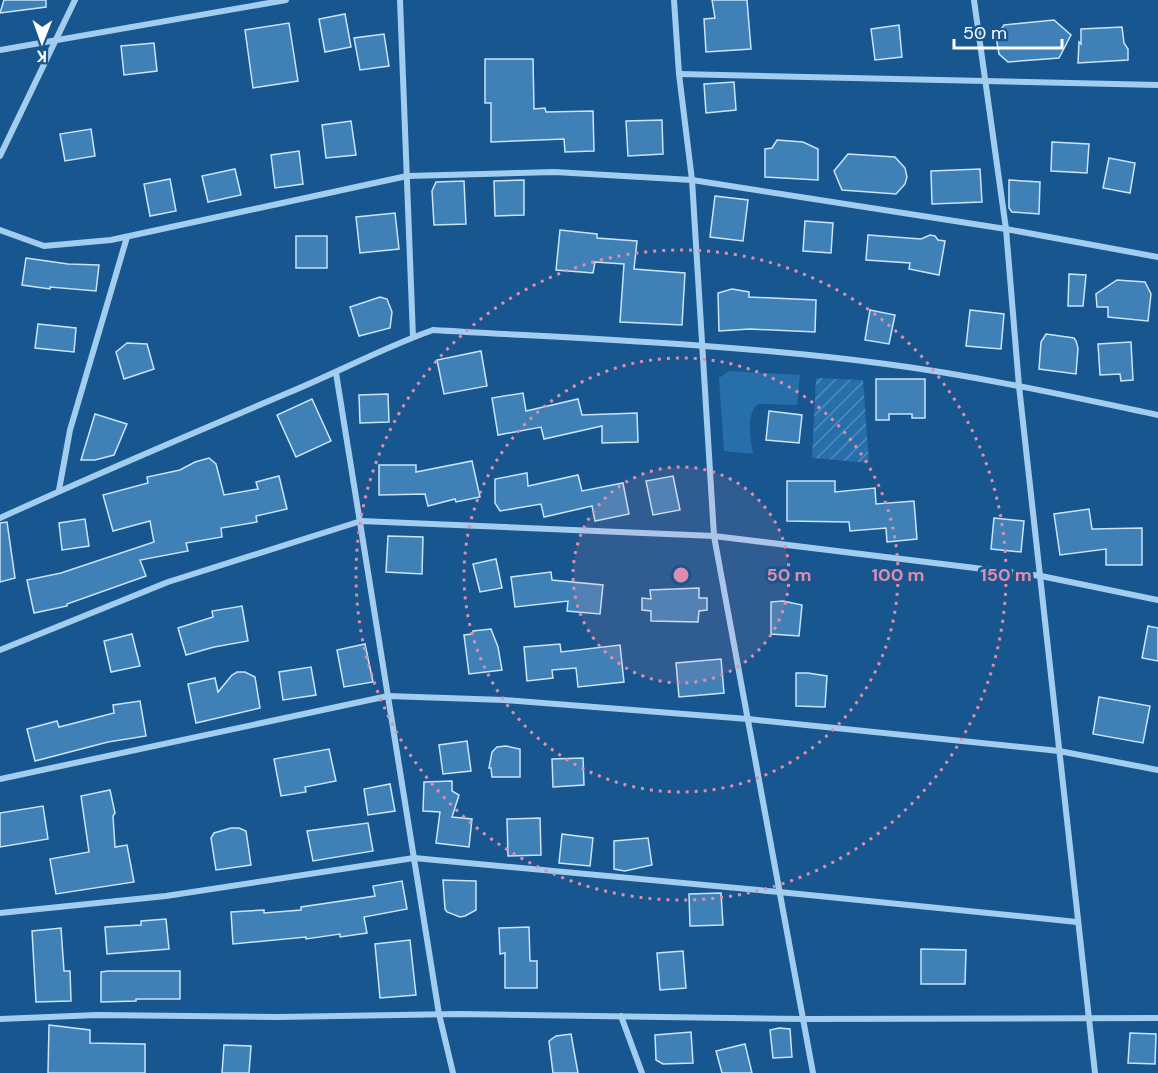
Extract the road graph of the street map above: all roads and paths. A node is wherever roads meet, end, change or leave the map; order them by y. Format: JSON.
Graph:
{"nodes":[{"id":1,"x":75,"y":0,"type":"edge"},
{"id":2,"x":286,"y":0,"type":"edge"},
{"id":3,"x":400,"y":0,"type":"edge"},
{"id":4,"x":674,"y":0,"type":"edge"},
{"id":5,"x":974,"y":0,"type":"edge"},
{"id":6,"x":54,"y":40,"type":"junction"},
{"id":7,"x":0,"y":50,"type":"edge"},
{"id":8,"x":679,"y":74,"type":"junction"},
{"id":9,"x":984,"y":80,"type":"junction"},
{"id":10,"x":1158,"y":85,"type":"edge"},
{"id":11,"x":0,"y":156,"type":"edge"},
{"id":12,"x":407,"y":176,"type":"junction"},
{"id":13,"x":692,"y":180,"type":"junction"},
{"id":14,"x":1006,"y":229,"type":"junction"},
{"id":15,"x":0,"y":230,"type":"edge"},
{"id":16,"x":127,"y":237,"type":"junction"},
{"id":17,"x":1158,"y":257,"type":"edge"},
{"id":18,"x":413,"y":337,"type":"junction"},
{"id":19,"x":703,"y":346,"type":"junction"},
{"id":20,"x":336,"y":373,"type":"junction"},
{"id":21,"x":1019,"y":386,"type":"junction"},
{"id":22,"x":1158,"y":415,"type":"edge"},
{"id":23,"x":59,"y":490,"type":"junction"},
{"id":24,"x":0,"y":518,"type":"edge"},
{"id":25,"x":361,"y":521,"type":"junction"},
{"id":26,"x":714,"y":536,"type":"junction"},
{"id":27,"x":1041,"y":576,"type":"junction"},
{"id":28,"x":1158,"y":600,"type":"edge"},
{"id":29,"x":0,"y":650,"type":"edge"},
{"id":30,"x":388,"y":696,"type":"junction"},
{"id":31,"x":748,"y":719,"type":"junction"},
{"id":32,"x":1059,"y":751,"type":"junction"},
{"id":33,"x":1158,"y":770,"type":"edge"},
{"id":34,"x":0,"y":778,"type":"edge"},
{"id":35,"x":414,"y":858,"type":"junction"},
{"id":36,"x":779,"y":892,"type":"junction"},
{"id":37,"x":0,"y":914,"type":"edge"},
{"id":38,"x":1077,"y":922,"type":"junction"},
{"id":39,"x":439,"y":1014,"type":"junction"},
{"id":40,"x":621,"y":1016,"type":"junction"},
{"id":41,"x":803,"y":1018,"type":"junction"},
{"id":42,"x":1158,"y":1018,"type":"edge"},
{"id":43,"x":0,"y":1019,"type":"edge"},
{"id":44,"x":1087,"y":1019,"type":"junction"},
{"id":45,"x":453,"y":1073,"type":"edge"},
{"id":46,"x":642,"y":1073,"type":"edge"},
{"id":47,"x":813,"y":1073,"type":"edge"},
{"id":48,"x":1095,"y":1073,"type":"edge"}],
"edges":[{"from":1,"to":6,"type":"street"},
{"from":2,"to":6,"type":"street"},
{"from":3,"to":12,"type":"street"},
{"from":4,"to":8,"type":"street"},
{"from":5,"to":9,"type":"street"},
{"from":6,"to":7,"type":"street"},
{"from":6,"to":11,"type":"street"},
{"from":8,"to":9,"type":"street"},
{"from":8,"to":13,"type":"street"},
{"from":9,"to":10,"type":"street"},
{"from":9,"to":14,"type":"street"},
{"from":12,"to":13,"type":"street"},
{"from":12,"to":16,"type":"street"},
{"from":12,"to":18,"type":"street"},
{"from":13,"to":14,"type":"street"},
{"from":13,"to":19,"type":"street"},
{"from":14,"to":17,"type":"street"},
{"from":14,"to":21,"type":"street"},
{"from":15,"to":16,"type":"street"},
{"from":16,"to":23,"type":"street"},
{"from":18,"to":19,"type":"street"},
{"from":18,"to":20,"type":"street"},
{"from":19,"to":21,"type":"street"},
{"from":19,"to":26,"type":"street"},
{"from":20,"to":23,"type":"street"},
{"from":20,"to":25,"type":"street"},
{"from":21,"to":22,"type":"street"},
{"from":21,"to":27,"type":"street"},
{"from":23,"to":24,"type":"street"},
{"from":25,"to":26,"type":"street"},
{"from":25,"to":29,"type":"street"},
{"from":25,"to":30,"type":"street"},
{"from":26,"to":27,"type":"street"},
{"from":26,"to":31,"type":"street"},
{"from":27,"to":28,"type":"street"},
{"from":27,"to":32,"type":"street"},
{"from":30,"to":31,"type":"street"},
{"from":30,"to":34,"type":"street"},
{"from":30,"to":35,"type":"street"},
{"from":31,"to":32,"type":"street"},
{"from":31,"to":36,"type":"street"},
{"from":32,"to":33,"type":"street"},
{"from":32,"to":38,"type":"street"},
{"from":35,"to":36,"type":"street"},
{"from":35,"to":37,"type":"street"},
{"from":35,"to":39,"type":"street"},
{"from":36,"to":38,"type":"street"},
{"from":36,"to":41,"type":"street"},
{"from":38,"to":44,"type":"street"},
{"from":39,"to":40,"type":"street"},
{"from":39,"to":43,"type":"street"},
{"from":39,"to":45,"type":"street"},
{"from":40,"to":41,"type":"street"},
{"from":40,"to":46,"type":"street"},
{"from":41,"to":44,"type":"street"},
{"from":41,"to":47,"type":"street"},
{"from":42,"to":44,"type":"street"},
{"from":44,"to":48,"type":"street"}]}
